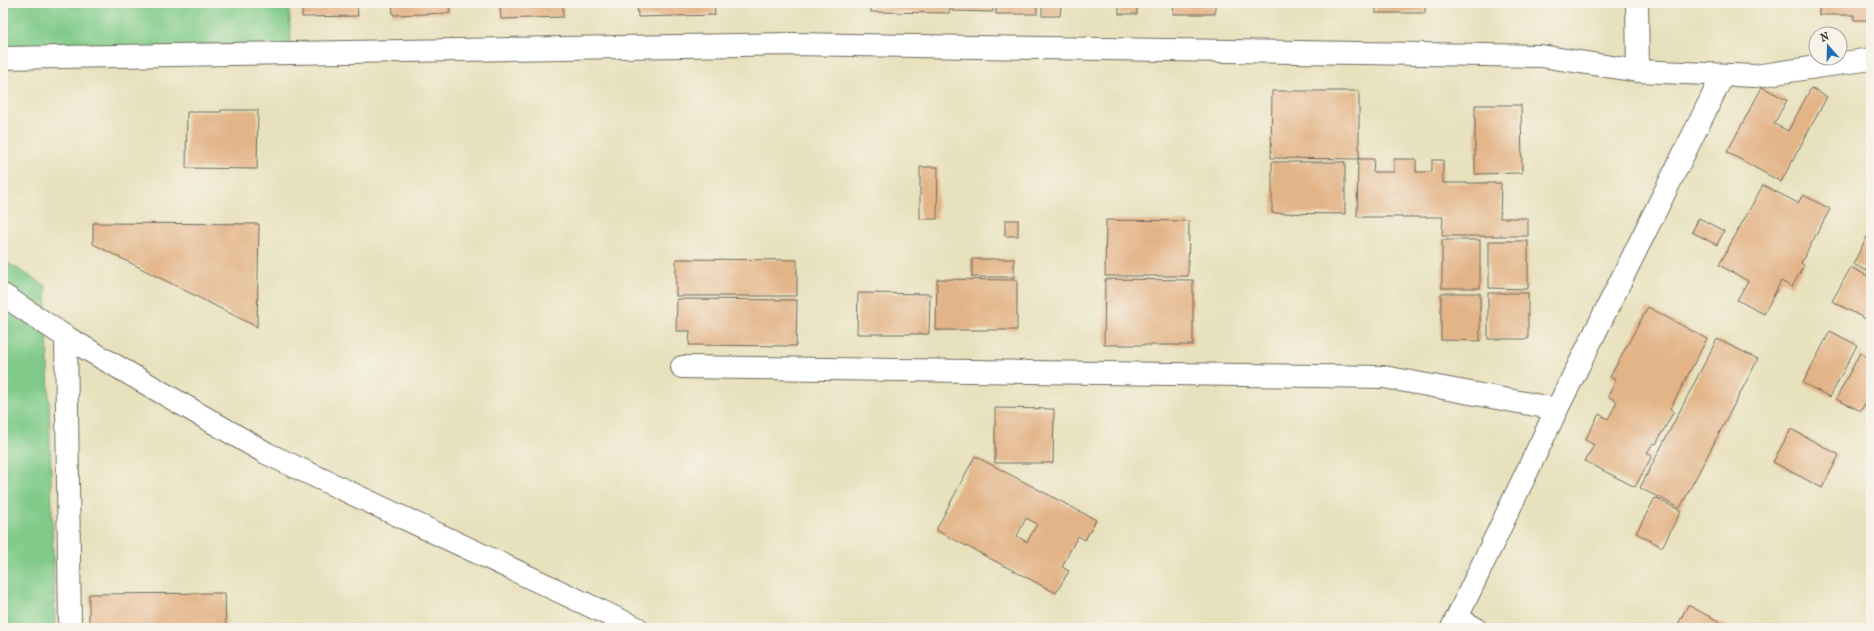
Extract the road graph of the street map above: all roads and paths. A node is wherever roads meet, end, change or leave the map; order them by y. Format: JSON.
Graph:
{"nodes":[{"id":1,"x":1637,"y":3,"type":"edge"},
{"id":2,"x":3,"y":58,"type":"edge"},
{"id":3,"x":1871,"y":59,"type":"edge"},
{"id":4,"x":1638,"y":71,"type":"junction"},
{"id":5,"x":1723,"y":75,"type":"junction"},
{"id":6,"x":3,"y":295,"type":"edge"},
{"id":7,"x":66,"y":337,"type":"junction"},
{"id":8,"x":682,"y":367,"type":"dead end"},
{"id":9,"x":1557,"y":409,"type":"junction"},
{"id":10,"x":618,"y":622,"type":"edge"},
{"id":11,"x":1454,"y":623,"type":"edge"},
{"id":12,"x":70,"y":628,"type":"edge"},
{"id":13,"x":637,"y":628,"type":"edge"},
{"id":14,"x":1475,"y":628,"type":"edge"}],
"edges":[{"from":1,"to":4,"type":"street"},
{"from":2,"to":4,"type":"street"},
{"from":3,"to":5,"type":"street"},
{"from":4,"to":5,"type":"street"},
{"from":5,"to":9,"type":"street"},
{"from":6,"to":7,"type":"street"},
{"from":7,"to":10,"type":"street"},
{"from":7,"to":12,"type":"street"},
{"from":8,"to":9,"type":"street"},
{"from":9,"to":11,"type":"street"},
{"from":10,"to":13,"type":"street"},
{"from":11,"to":14,"type":"street"}]}
